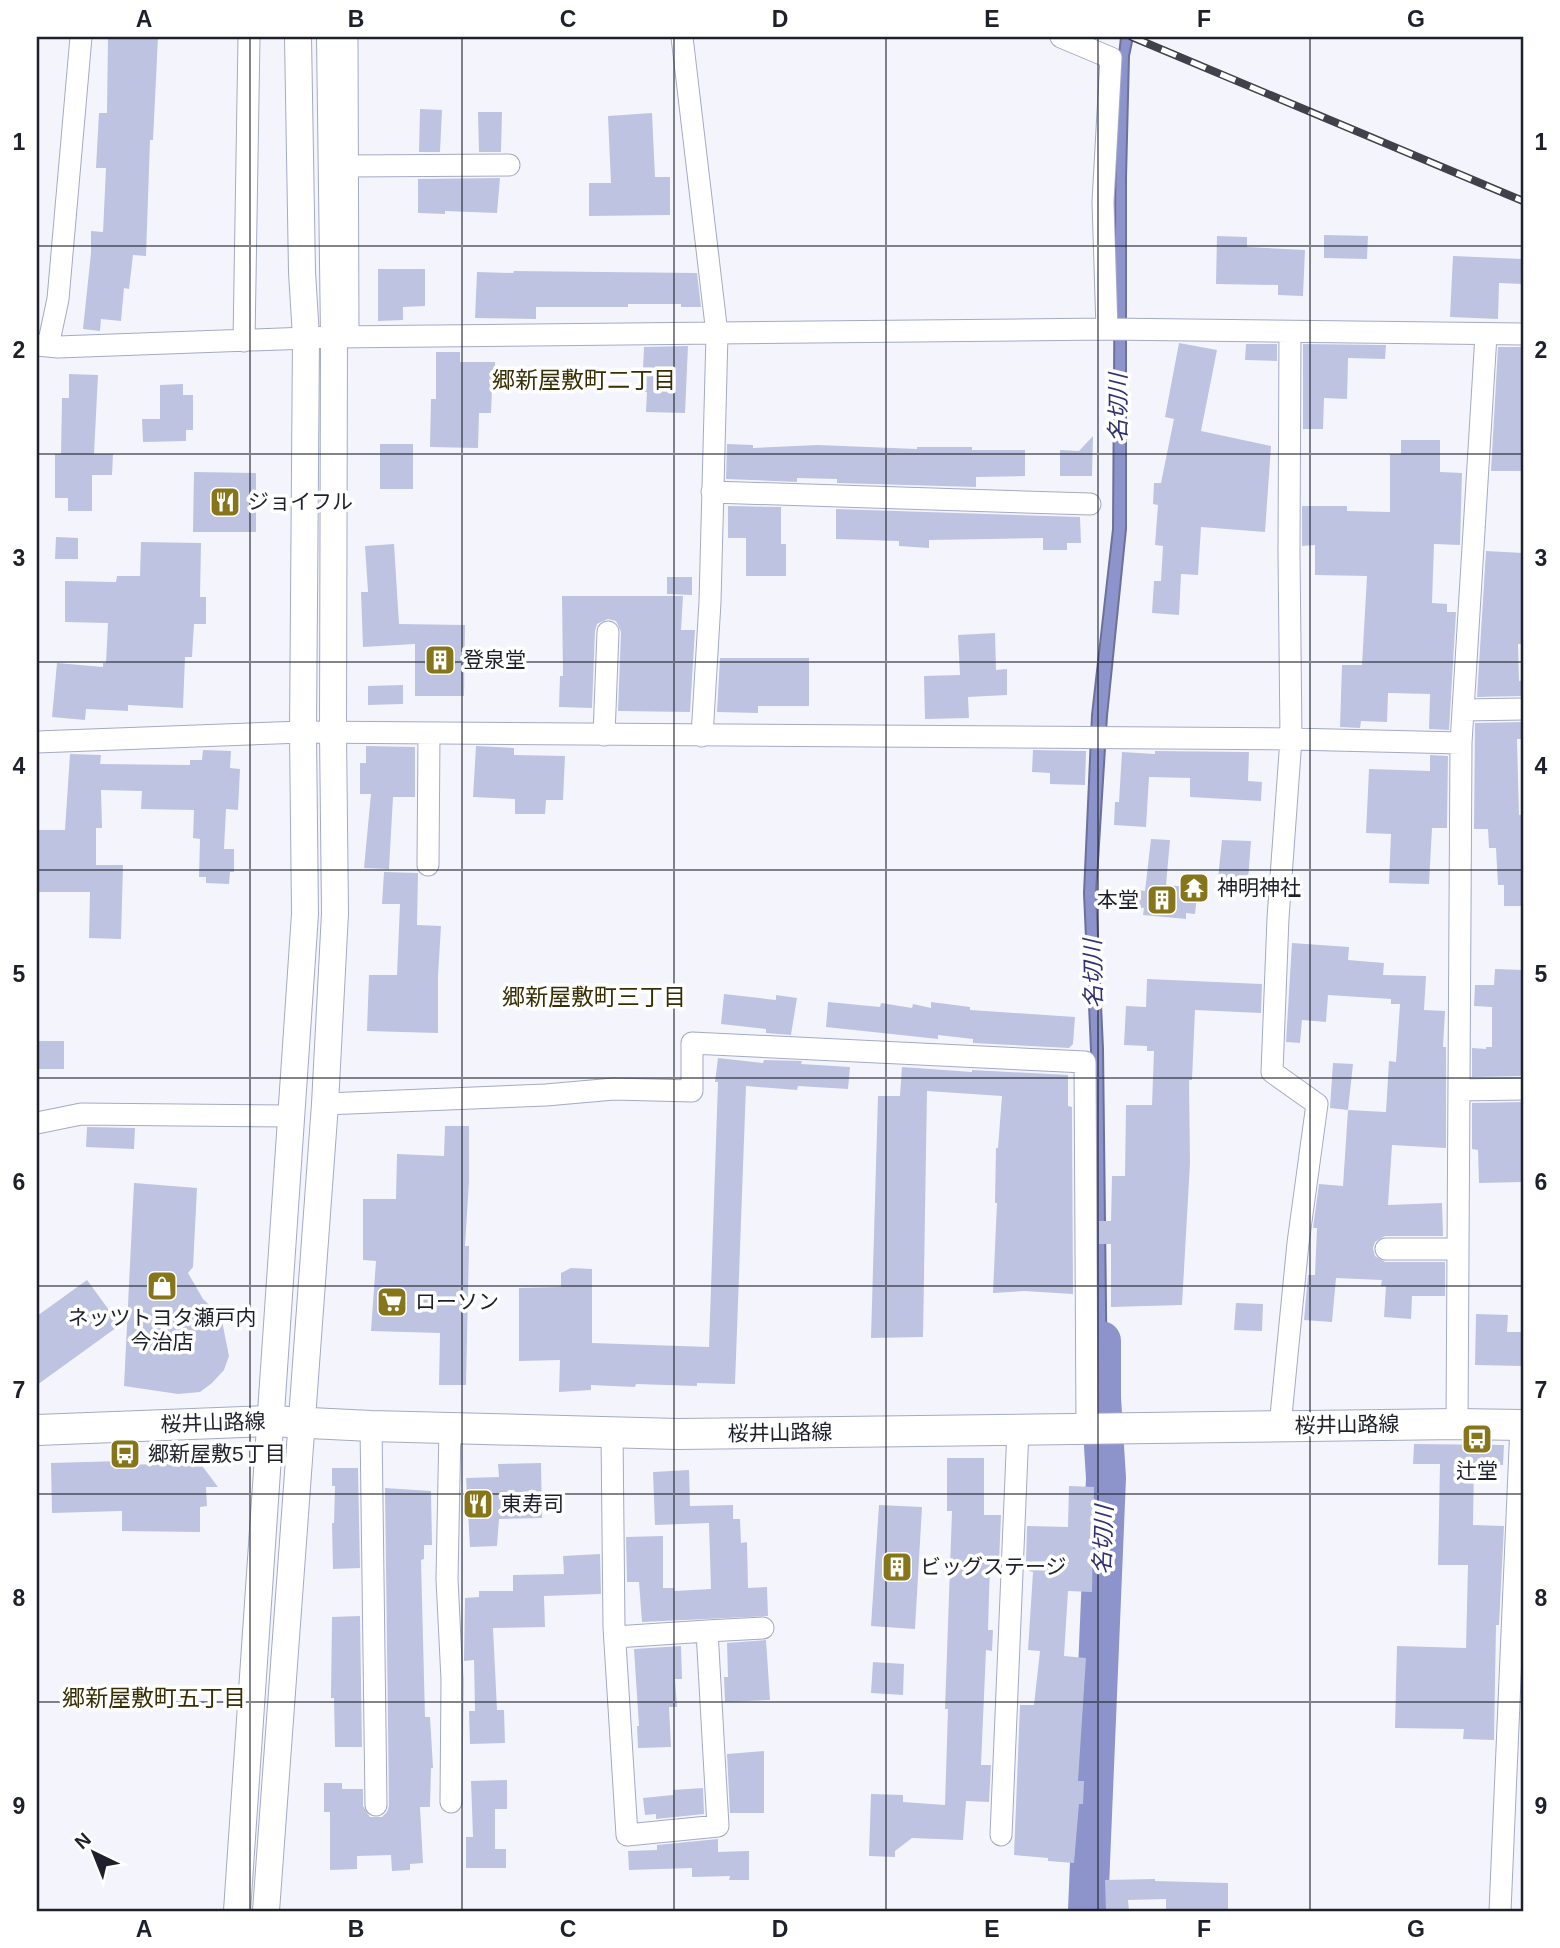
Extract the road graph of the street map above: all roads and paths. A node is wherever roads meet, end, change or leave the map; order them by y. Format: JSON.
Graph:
{"nodes":[{"id":1,"x":81,"y":37,"type":"edge"},
{"id":2,"x":249,"y":37,"type":"edge"},
{"id":3,"x":298,"y":37,"type":"edge"},
{"id":4,"x":330,"y":37,"type":"edge"},
{"id":5,"x":347,"y":37,"type":"edge"},
{"id":6,"x":682,"y":37,"type":"edge"},
{"id":7,"x":1061,"y":37,"type":"edge"},
{"id":8,"x":509,"y":165,"type":"dead end"},
{"id":9,"x":348,"y":166,"type":"junction"},
{"id":10,"x":1107,"y":330,"type":"junction"},
{"id":11,"x":1290,"y":332,"type":"junction"},
{"id":12,"x":717,"y":334,"type":"junction"},
{"id":13,"x":1523,"y":334,"type":"edge"},
{"id":14,"x":1486,"y":335,"type":"junction"},
{"id":15,"x":341,"y":337,"type":"junction"},
{"id":16,"x":306,"y":338,"type":"junction"},
{"id":17,"x":244,"y":341,"type":"junction"},
{"id":18,"x":42,"y":346,"type":"edge"},
{"id":19,"x":712,"y":492,"type":"junction"},
{"id":20,"x":1090,"y":504,"type":"dead end"},
{"id":21,"x":608,"y":632,"type":"dead end"},
{"id":22,"x":1523,"y":709,"type":"edge"},
{"id":23,"x":1463,"y":710,"type":"junction"},
{"id":24,"x":303,"y":732,"type":"junction"},
{"id":25,"x":333,"y":733,"type":"junction"},
{"id":26,"x":429,"y":733,"type":"junction"},
{"id":27,"x":604,"y":735,"type":"junction"},
{"id":28,"x":702,"y":736,"type":"junction"},
{"id":29,"x":1291,"y":739,"type":"junction"},
{"id":30,"x":37,"y":742,"type":"edge"},
{"id":31,"x":1461,"y":743,"type":"junction"},
{"id":32,"x":428,"y":865,"type":"dead end"},
{"id":33,"x":1523,"y":1089,"type":"edge"},
{"id":34,"x":1459,"y":1090,"type":"junction"},
{"id":35,"x":325,"y":1104,"type":"junction"},
{"id":36,"x":293,"y":1116,"type":"junction"},
{"id":37,"x":37,"y":1123,"type":"edge"},
{"id":38,"x":1386,"y":1249,"type":"dead end"},
{"id":39,"x":1458,"y":1249,"type":"junction"},
{"id":40,"x":269,"y":1421,"type":"junction"},
{"id":41,"x":301,"y":1422,"type":"junction"},
{"id":42,"x":1457,"y":1424,"type":"junction"},
{"id":43,"x":1522,"y":1425,"type":"edge"},
{"id":44,"x":371,"y":1426,"type":"junction"},
{"id":45,"x":1280,"y":1426,"type":"junction"},
{"id":46,"x":450,"y":1428,"type":"junction"},
{"id":47,"x":1087,"y":1428,"type":"junction"},
{"id":48,"x":1018,"y":1429,"type":"junction"},
{"id":49,"x":37,"y":1430,"type":"edge"},
{"id":50,"x":612,"y":1432,"type":"junction"},
{"id":51,"x":763,"y":1628,"type":"dead end"},
{"id":52,"x":707,"y":1631,"type":"junction"},
{"id":53,"x":615,"y":1637,"type":"junction"},
{"id":54,"x":451,"y":1802,"type":"dead end"},
{"id":55,"x":376,"y":1805,"type":"dead end"},
{"id":56,"x":1001,"y":1835,"type":"dead end"},
{"id":57,"x":237,"y":1911,"type":"edge"},
{"id":58,"x":267,"y":1911,"type":"edge"},
{"id":59,"x":1500,"y":1911,"type":"edge"}],
"edges":[{"from":1,"to":18,"type":"street"},
{"from":2,"to":17,"type":"street"},
{"from":3,"to":16,"type":"street"},
{"from":4,"to":15,"type":"street"},
{"from":5,"to":9,"type":"street"},
{"from":6,"to":12,"type":"street"},
{"from":7,"to":10,"type":"street"},
{"from":8,"to":9,"type":"street"},
{"from":9,"to":15,"type":"street"},
{"from":10,"to":11,"type":"street"},
{"from":10,"to":12,"type":"street"},
{"from":11,"to":14,"type":"street"},
{"from":11,"to":29,"type":"street"},
{"from":12,"to":15,"type":"street"},
{"from":12,"to":19,"type":"street"},
{"from":13,"to":14,"type":"street"},
{"from":14,"to":23,"type":"street"},
{"from":15,"to":16,"type":"street"},
{"from":15,"to":25,"type":"street"},
{"from":16,"to":17,"type":"street"},
{"from":16,"to":24,"type":"street"},
{"from":17,"to":18,"type":"street"},
{"from":19,"to":20,"type":"street"},
{"from":19,"to":28,"type":"street"},
{"from":21,"to":27,"type":"street"},
{"from":22,"to":23,"type":"street"},
{"from":23,"to":31,"type":"street"},
{"from":24,"to":25,"type":"street"},
{"from":24,"to":30,"type":"street"},
{"from":24,"to":36,"type":"street"},
{"from":25,"to":26,"type":"street"},
{"from":25,"to":35,"type":"street"},
{"from":26,"to":27,"type":"street"},
{"from":26,"to":32,"type":"street"},
{"from":27,"to":28,"type":"street"},
{"from":28,"to":29,"type":"street"},
{"from":29,"to":31,"type":"street"},
{"from":29,"to":45,"type":"street"},
{"from":31,"to":34,"type":"street"},
{"from":33,"to":34,"type":"street"},
{"from":34,"to":39,"type":"street"},
{"from":35,"to":41,"type":"street"},
{"from":35,"to":47,"type":"street"},
{"from":36,"to":37,"type":"street"},
{"from":36,"to":40,"type":"street"},
{"from":38,"to":39,"type":"street"},
{"from":39,"to":42,"type":"street"},
{"from":40,"to":41,"type":"main road","name":"桜井山路線"},
{"from":40,"to":49,"type":"main road","name":"桜井山路線"},
{"from":40,"to":57,"type":"street"},
{"from":41,"to":44,"type":"main road","name":"桜井山路線"},
{"from":41,"to":58,"type":"street"},
{"from":42,"to":43,"type":"main road","name":"桜井山路線"},
{"from":42,"to":45,"type":"main road","name":"桜井山路線"},
{"from":43,"to":59,"type":"street"},
{"from":44,"to":46,"type":"main road","name":"桜井山路線"},
{"from":44,"to":55,"type":"street"},
{"from":45,"to":47,"type":"main road","name":"桜井山路線"},
{"from":46,"to":50,"type":"main road","name":"桜井山路線"},
{"from":46,"to":54,"type":"street"},
{"from":47,"to":48,"type":"main road","name":"桜井山路線"},
{"from":48,"to":50,"type":"main road","name":"桜井山路線"},
{"from":48,"to":56,"type":"street"},
{"from":50,"to":53,"type":"street"},
{"from":51,"to":52,"type":"street"},
{"from":52,"to":53,"type":"street"},
{"from":52,"to":53,"type":"street"}]}
